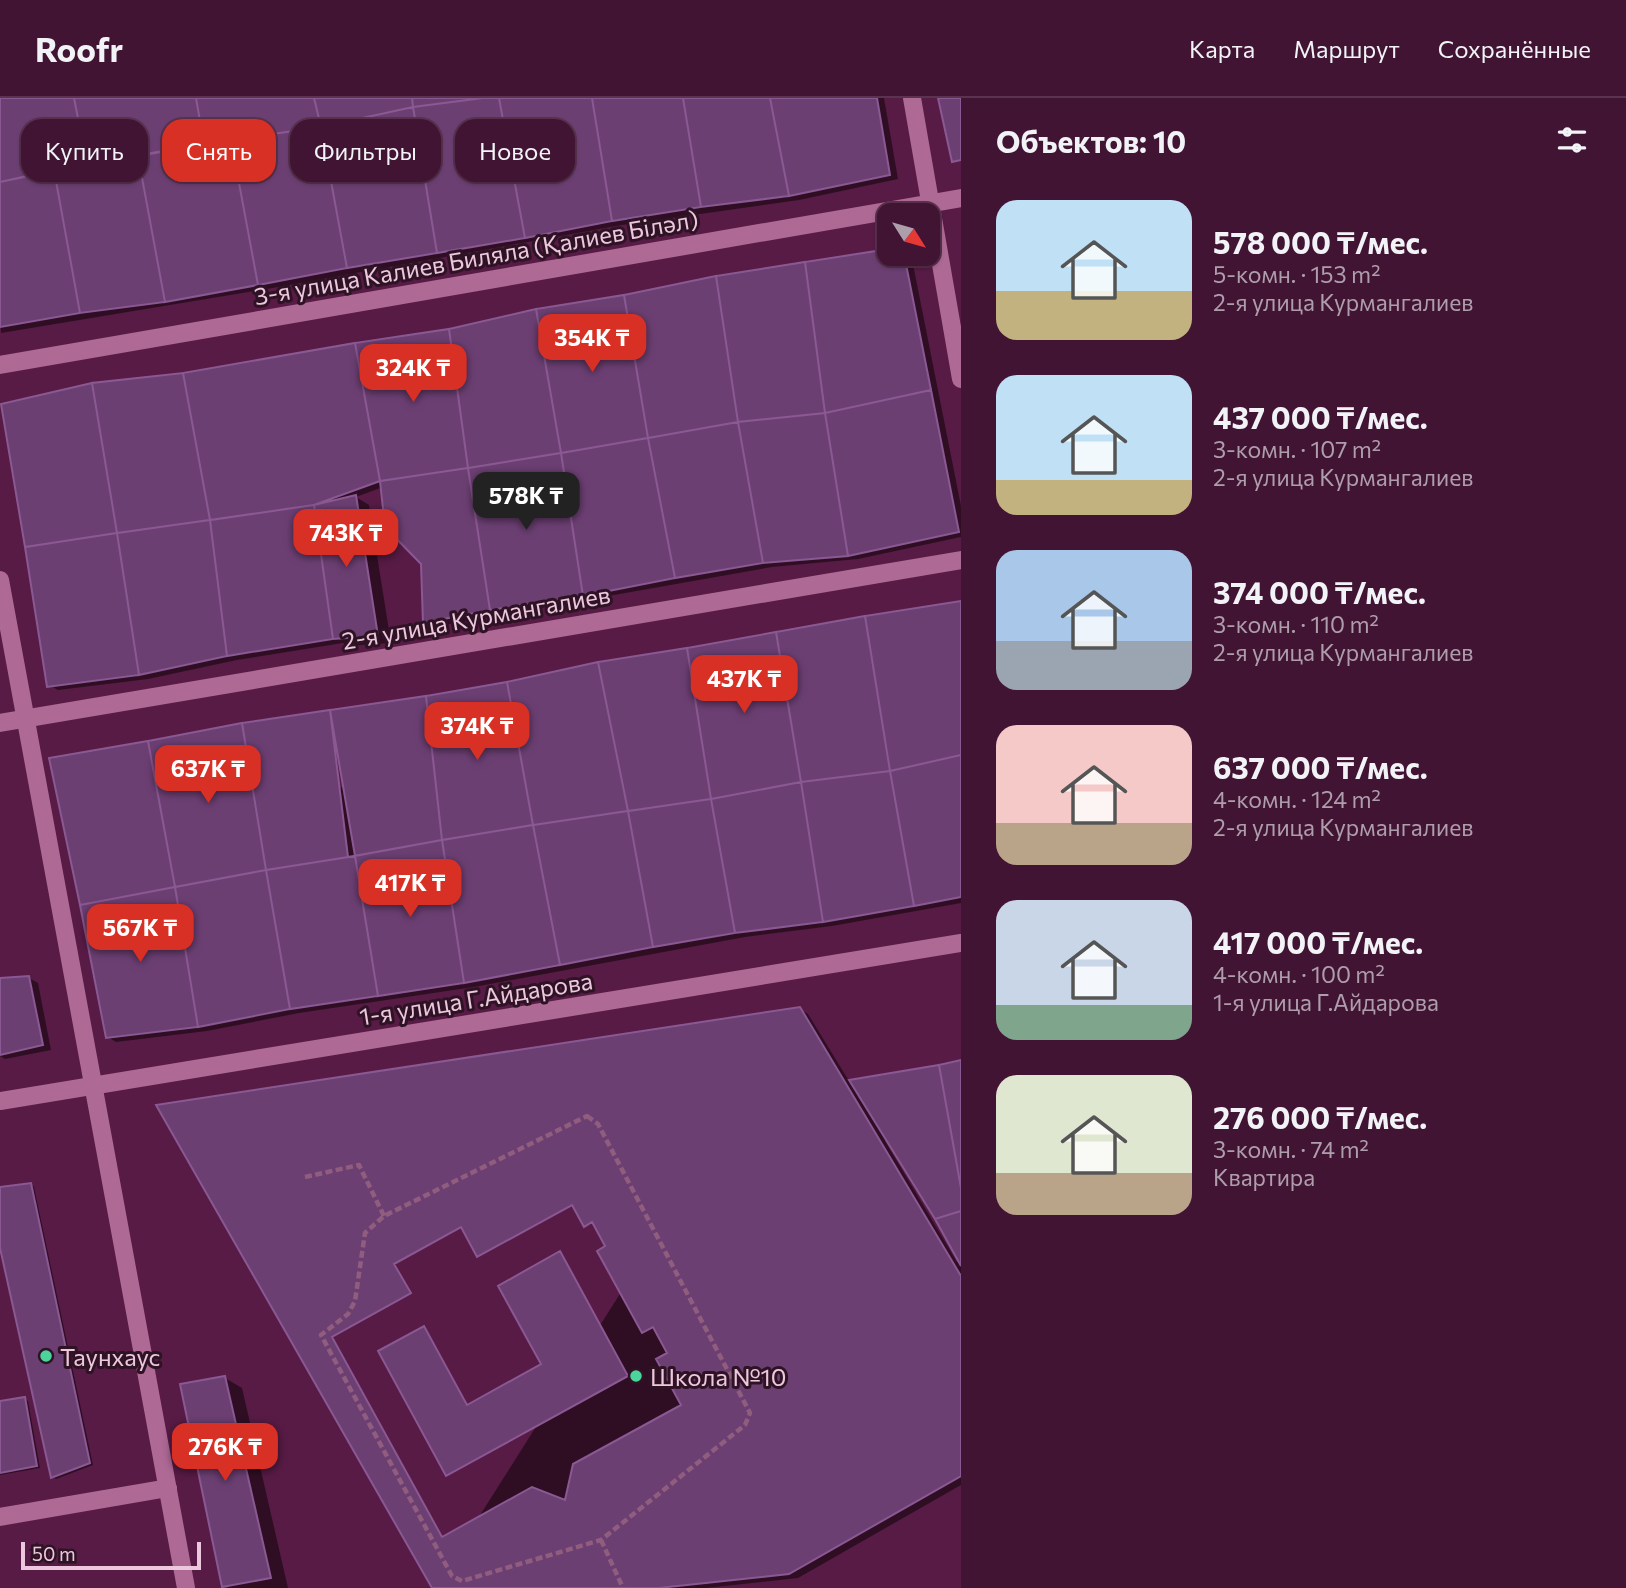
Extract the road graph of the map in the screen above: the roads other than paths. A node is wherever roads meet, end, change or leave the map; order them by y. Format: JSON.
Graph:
{"nodes":[{"id":1,"x":912,"y":98,"type":"edge"},
{"id":2,"x":961,"y":198,"type":"edge"},
{"id":3,"x":930,"y":203,"type":"joint"},
{"id":4,"x":877,"y":212,"type":"edge"},
{"id":5,"x":940,"y":260,"type":"edge"},
{"id":6,"x":0,"y":365,"type":"edge"},
{"id":7,"x":961,"y":379,"type":"edge"},
{"id":8,"x":961,"y":560,"type":"edge"},
{"id":9,"x":0,"y":580,"type":"edge"},
{"id":10,"x":26,"y":718,"type":"junction"},
{"id":11,"x":0,"y":723,"type":"edge"},
{"id":12,"x":961,"y":943,"type":"edge"},
{"id":13,"x":93,"y":1086,"type":"junction"},
{"id":14,"x":0,"y":1101,"type":"edge"},
{"id":15,"x":168,"y":1488,"type":"junction"},
{"id":16,"x":0,"y":1517,"type":"edge"},
{"id":17,"x":186,"y":1588,"type":"edge"}],
"edges":[{"from":1,"to":3,"type":"street"},
{"from":2,"to":3,"type":"street","name":"3-я улица Калиев Биляла (Қалиев Біләл)"},
{"from":4,"to":6,"type":"street","name":"3-я улица Калиев Биляла (Қалиев Біләл)"},
{"from":5,"to":7,"type":"street"},
{"from":8,"to":10,"type":"street","name":"2-я улица Курмангалиев"},
{"from":9,"to":10,"type":"street"},
{"from":10,"to":11,"type":"street","name":"2-я улица Курмангалиев"},
{"from":10,"to":13,"type":"street"},
{"from":12,"to":13,"type":"street","name":"1-я улица Г.Айдарова"},
{"from":13,"to":14,"type":"street","name":"1-я улица Г.Айдарова"},
{"from":13,"to":15,"type":"street"},
{"from":15,"to":16,"type":"street"},
{"from":15,"to":17,"type":"street"}]}
